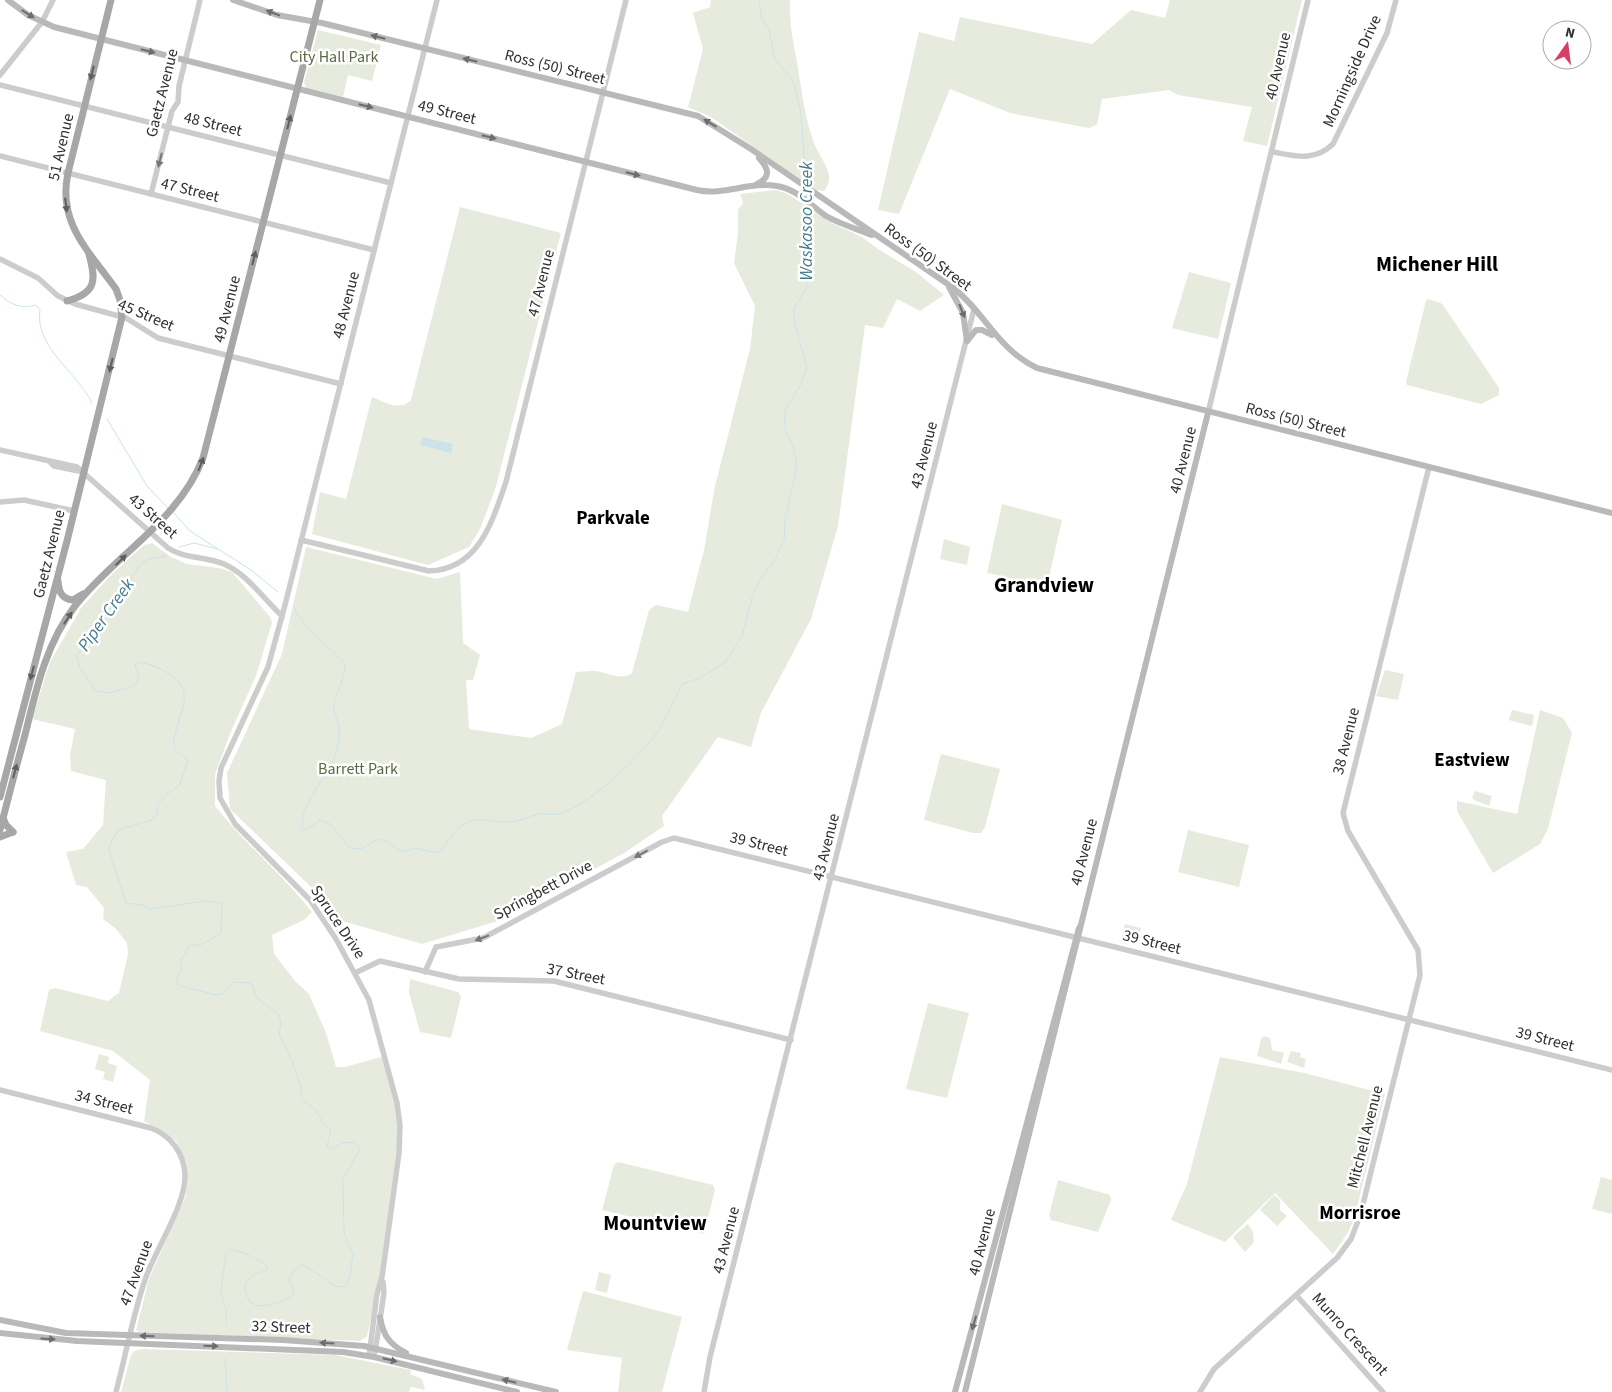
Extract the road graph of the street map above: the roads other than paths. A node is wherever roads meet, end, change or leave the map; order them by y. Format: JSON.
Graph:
{"nodes":[{"id":1,"x":8,"y":0,"type":"edge"},
{"id":2,"x":53,"y":0,"type":"edge"},
{"id":3,"x":111,"y":0,"type":"edge"},
{"id":4,"x":200,"y":0,"type":"edge"},
{"id":5,"x":233,"y":0,"type":"edge"},
{"id":6,"x":320,"y":0,"type":"edge"},
{"id":7,"x":437,"y":0,"type":"edge"},
{"id":8,"x":626,"y":0,"type":"edge"},
{"id":9,"x":1308,"y":0,"type":"edge"},
{"id":10,"x":1396,"y":0,"type":"edge"},
{"id":11,"x":42,"y":22,"type":"junction"},
{"id":12,"x":314,"y":22,"type":"junction"},
{"id":13,"x":101,"y":39,"type":"junction"},
{"id":14,"x":425,"y":49,"type":"junction"},
{"id":15,"x":185,"y":60,"type":"junction"},
{"id":16,"x":0,"y":76,"type":"edge"},
{"id":17,"x":0,"y":85,"type":"edge"},
{"id":18,"x":297,"y":88,"type":"junction"},
{"id":19,"x":603,"y":93,"type":"junction"},
{"id":20,"x":84,"y":106,"type":"junction"},
{"id":21,"x":408,"y":117,"type":"junction"},
{"id":22,"x":168,"y":127,"type":"junction"},
{"id":23,"x":751,"y":149,"type":"junction"},
{"id":24,"x":1273,"y":152,"type":"junction"},
{"id":25,"x":0,"y":156,"type":"edge"},
{"id":26,"x":280,"y":156,"type":"junction"},
{"id":27,"x":586,"y":162,"type":"junction"},
{"id":28,"x":68,"y":173,"type":"junction"},
{"id":29,"x":391,"y":183,"type":"junction"},
{"id":30,"x":751,"y":187,"type":"junction"},
{"id":31,"x":151,"y":194,"type":"junction"},
{"id":32,"x":828,"y":202,"type":"junction"},
{"id":33,"x":814,"y":206,"type":"junction"},
{"id":34,"x":263,"y":222,"type":"junction"},
{"id":35,"x":839,"y":222,"type":"junction"},
{"id":36,"x":876,"y":237,"type":"junction"},
{"id":37,"x":87,"y":249,"type":"junction"},
{"id":38,"x":374,"y":250,"type":"junction"},
{"id":39,"x":0,"y":260,"type":"edge"},
{"id":40,"x":104,"y":273,"type":"junction"},
{"id":41,"x":947,"y":284,"type":"junction"},
{"id":42,"x":91,"y":288,"type":"junction"},
{"id":43,"x":68,"y":301,"type":"junction"},
{"id":44,"x":974,"y":309,"type":"junction"},
{"id":45,"x":122,"y":317,"type":"junction"},
{"id":46,"x":997,"y":338,"type":"junction"},
{"id":47,"x":967,"y":341,"type":"junction"},
{"id":48,"x":229,"y":356,"type":"junction"},
{"id":49,"x":341,"y":384,"type":"junction"},
{"id":50,"x":1208,"y":413,"type":"junction"},
{"id":51,"x":0,"y":450,"type":"edge"},
{"id":52,"x":1429,"y":467,"type":"junction"},
{"id":53,"x":84,"y":472,"type":"junction"},
{"id":54,"x":0,"y":502,"type":"edge"},
{"id":55,"x":74,"y":511,"type":"junction"},
{"id":56,"x":1612,"y":513,"type":"edge"},
{"id":57,"x":150,"y":532,"type":"junction"},
{"id":58,"x":301,"y":540,"type":"junction"},
{"id":59,"x":58,"y":575,"type":"junction"},
{"id":60,"x":92,"y":588,"type":"junction"},
{"id":61,"x":282,"y":616,"type":"junction"},
{"id":62,"x":0,"y":797,"type":"edge"},
{"id":63,"x":3,"y":818,"type":"junction"},
{"id":64,"x":0,"y":830,"type":"edge"},
{"id":65,"x":0,"y":837,"type":"edge"},
{"id":66,"x":685,"y":840,"type":"joint"},
{"id":67,"x":833,"y":876,"type":"junction"},
{"id":68,"x":1077,"y":937,"type":"junction"},
{"id":69,"x":425,"y":972,"type":"junction"},
{"id":70,"x":355,"y":973,"type":"junction"},
{"id":71,"x":1412,"y":1006,"type":"joint"},
{"id":72,"x":1409,"y":1020,"type":"junction"},
{"id":73,"x":791,"y":1040,"type":"junction"},
{"id":74,"x":1612,"y":1070,"type":"edge"},
{"id":75,"x":0,"y":1090,"type":"edge"},
{"id":76,"x":184,"y":1166,"type":"joint"},
{"id":77,"x":382,"y":1277,"type":"junction"},
{"id":78,"x":1296,"y":1295,"type":"junction"},
{"id":79,"x":380,"y":1317,"type":"junction"},
{"id":80,"x":2,"y":1321,"type":"edge"},
{"id":81,"x":0,"y":1333,"type":"edge"},
{"id":82,"x":130,"y":1335,"type":"junction"},
{"id":83,"x":128,"y":1343,"type":"junction"},
{"id":84,"x":373,"y":1348,"type":"junction"},
{"id":85,"x":371,"y":1356,"type":"junction"},
{"id":86,"x":416,"y":1358,"type":"junction"},
{"id":87,"x":116,"y":1392,"type":"edge"},
{"id":88,"x":517,"y":1392,"type":"edge"},
{"id":89,"x":556,"y":1392,"type":"edge"},
{"id":90,"x":704,"y":1392,"type":"edge"},
{"id":91,"x":955,"y":1392,"type":"edge"},
{"id":92,"x":965,"y":1392,"type":"edge"},
{"id":93,"x":1200,"y":1392,"type":"edge"},
{"id":94,"x":1383,"y":1392,"type":"edge"}],
"edges":[{"from":1,"to":11,"type":"main road","name":"49 Street","one_way":true},
{"from":2,"to":11,"type":"street"},
{"from":3,"to":13,"type":"main road","name":"51 Avenue"},
{"from":4,"to":15,"type":"street","name":"Gaetz Avenue"},
{"from":12,"to":5,"type":"main road","name":"Ross (50) Street","one_way":true},
{"from":6,"to":12,"type":"main road","name":"49 Avenue"},
{"from":7,"to":14,"type":"street","name":"48 Avenue"},
{"from":8,"to":19,"type":"street","name":"47 Avenue"},
{"from":9,"to":24,"type":"street","name":"40 Avenue"},
{"from":10,"to":24,"type":"street","name":"Morningside Drive"},
{"from":11,"to":13,"type":"main road","name":"49 Street"},
{"from":11,"to":16,"type":"street"},
{"from":14,"to":12,"type":"main road","name":"Ross (50) Street","one_way":true},
{"from":12,"to":18,"type":"main road","name":"49 Avenue"},
{"from":13,"to":15,"type":"main road","name":"49 Street","one_way":true},
{"from":13,"to":20,"type":"main road","name":"51 Avenue","one_way":true},
{"from":19,"to":14,"type":"main road","name":"Ross (50) Street","one_way":true},
{"from":14,"to":21,"type":"street","name":"48 Avenue"},
{"from":15,"to":18,"type":"main road","name":"49 Street"},
{"from":15,"to":22,"type":"street","name":"Gaetz Avenue"},
{"from":17,"to":20,"type":"street","name":"48 Street"},
{"from":18,"to":21,"type":"main road","name":"49 Street","one_way":true},
{"from":26,"to":18,"type":"main road","name":"49 Avenue","one_way":true},
{"from":23,"to":19,"type":"main road","name":"Ross (50) Street","one_way":true},
{"from":19,"to":27,"type":"street","name":"47 Avenue"},
{"from":20,"to":22,"type":"street","name":"48 Street"},
{"from":20,"to":28,"type":"main road","name":"51 Avenue"},
{"from":21,"to":27,"type":"main road","name":"49 Street","one_way":true},
{"from":21,"to":29,"type":"street","name":"48 Avenue"},
{"from":22,"to":26,"type":"street","name":"48 Street"},
{"from":22,"to":31,"type":"street","name":"Gaetz Avenue","one_way":true},
{"from":23,"to":30,"type":"main road"},
{"from":23,"to":32,"type":"main road","name":"Ross (50) Street"},
{"from":24,"to":50,"type":"street","name":"40 Avenue"},
{"from":25,"to":28,"type":"street","name":"47 Street"},
{"from":26,"to":29,"type":"street","name":"48 Street"},
{"from":26,"to":34,"type":"main road","name":"49 Avenue"},
{"from":27,"to":30,"type":"main road","name":"49 Street","one_way":true},
{"from":27,"to":58,"type":"street","name":"47 Avenue"},
{"from":28,"to":31,"type":"street","name":"47 Street"},
{"from":28,"to":37,"type":"main road","name":"51 Avenue","one_way":true},
{"from":29,"to":38,"type":"street","name":"48 Avenue"},
{"from":30,"to":33,"type":"main road","name":"49 Street"},
{"from":31,"to":34,"type":"street","name":"47 Street"},
{"from":32,"to":33,"type":"main road"},
{"from":32,"to":35,"type":"main road"},
{"from":32,"to":36,"type":"main road","name":"Ross (50) Street"},
{"from":33,"to":35,"type":"main road","name":"49 Street"},
{"from":34,"to":38,"type":"street","name":"47 Street"},
{"from":48,"to":34,"type":"main road","name":"49 Avenue","one_way":true},
{"from":35,"to":36,"type":"main road","name":"49 Street"},
{"from":36,"to":41,"type":"main road","name":"Ross (50) Street"},
{"from":37,"to":40,"type":"main road","name":"51 Avenue"},
{"from":37,"to":42,"type":"main road"},
{"from":38,"to":49,"type":"street","name":"48 Avenue"},
{"from":39,"to":43,"type":"street","name":"45 Street"},
{"from":40,"to":42,"type":"main road"},
{"from":40,"to":45,"type":"main road","name":"51 Avenue"},
{"from":41,"to":44,"type":"main road","name":"Ross (50) Street"},
{"from":41,"to":47,"type":"main road","one_way":true},
{"from":42,"to":43,"type":"main road"},
{"from":43,"to":45,"type":"street","name":"45 Street"},
{"from":44,"to":46,"type":"main road","name":"Ross (50) Street"},
{"from":44,"to":47,"type":"street","name":"43 Avenue"},
{"from":45,"to":48,"type":"street","name":"45 Street"},
{"from":45,"to":53,"type":"main road","name":"Gaetz Avenue","one_way":true},
{"from":46,"to":47,"type":"main road"},
{"from":46,"to":50,"type":"main road","name":"Ross (50) Street"},
{"from":47,"to":67,"type":"street","name":"43 Avenue"},
{"from":48,"to":49,"type":"street","name":"45 Street"},
{"from":57,"to":48,"type":"main road","name":"49 Avenue","one_way":true},
{"from":49,"to":58,"type":"street","name":"48 Avenue"},
{"from":50,"to":52,"type":"main road","name":"Ross (50) Street"},
{"from":50,"to":68,"type":"main road","name":"40 Avenue"},
{"from":51,"to":53,"type":"street","name":"43 Street"},
{"from":52,"to":56,"type":"main road","name":"Ross (50) Street"},
{"from":52,"to":71,"type":"street","name":"38 Avenue"},
{"from":53,"to":55,"type":"main road","name":"Gaetz Avenue"},
{"from":53,"to":57,"type":"street","name":"43 Street"},
{"from":54,"to":55,"type":"street"},
{"from":55,"to":59,"type":"main road","name":"Gaetz Avenue"},
{"from":60,"to":57,"type":"main road","name":"49 Avenue","one_way":true},
{"from":57,"to":61,"type":"street","name":"43 Street"},
{"from":58,"to":61,"type":"street","name":"48 Avenue"},
{"from":59,"to":60,"type":"main road"},
{"from":59,"to":62,"type":"main road","name":"Gaetz Avenue","one_way":true},
{"from":63,"to":60,"type":"main road","one_way":true},
{"from":61,"to":70,"type":"street","name":"Spruce Drive"},
{"from":63,"to":64,"type":"main road"},
{"from":63,"to":65,"type":"main road"},
{"from":66,"to":67,"type":"street","name":"39 Street"},
{"from":66,"to":69,"type":"street","name":"Springbett Drive","one_way":true},
{"from":67,"to":68,"type":"street","name":"39 Street"},
{"from":67,"to":73,"type":"street","name":"43 Avenue"},
{"from":68,"to":72,"type":"street","name":"39 Street"},
{"from":68,"to":91,"type":"main road","name":"40 Avenue","one_way":true},
{"from":68,"to":92,"type":"main road","name":"40 Avenue"},
{"from":69,"to":70,"type":"street","name":"37 Street"},
{"from":69,"to":73,"type":"street","name":"37 Street"},
{"from":70,"to":77,"type":"street","name":"Spruce Drive"},
{"from":71,"to":72,"type":"street","name":"Mitchell Avenue"},
{"from":72,"to":74,"type":"street","name":"39 Street"},
{"from":72,"to":78,"type":"street","name":"Mitchell Avenue"},
{"from":73,"to":90,"type":"street","name":"43 Avenue"},
{"from":75,"to":76,"type":"street","name":"34 Street"},
{"from":76,"to":82,"type":"street","name":"47 Avenue"},
{"from":77,"to":79,"type":"street","name":"Spruce Drive"},
{"from":77,"to":84,"type":"street","name":"Spruce Drive"},
{"from":78,"to":93,"type":"street","name":"Mitchell Avenue"},
{"from":78,"to":94,"type":"street","name":"Munro Crescent"},
{"from":79,"to":84,"type":"street","name":"Spruce Drive"},
{"from":79,"to":86,"type":"main road"},
{"from":80,"to":82,"type":"main road","name":"32 Street"},
{"from":81,"to":83,"type":"main road","name":"32 Street","one_way":true},
{"from":82,"to":83,"type":"street","name":"47 Avenue"},
{"from":84,"to":82,"type":"main road","name":"32 Street","one_way":true},
{"from":83,"to":85,"type":"main road","name":"32 Street","one_way":true},
{"from":83,"to":87,"type":"street","name":"47 Avenue"},
{"from":84,"to":85,"type":"street","name":"Spruce Drive"},
{"from":84,"to":86,"type":"main road","name":"32 Street"},
{"from":85,"to":88,"type":"main road","name":"32 Street","one_way":true},
{"from":89,"to":86,"type":"main road","name":"32 Street","one_way":true}]}
